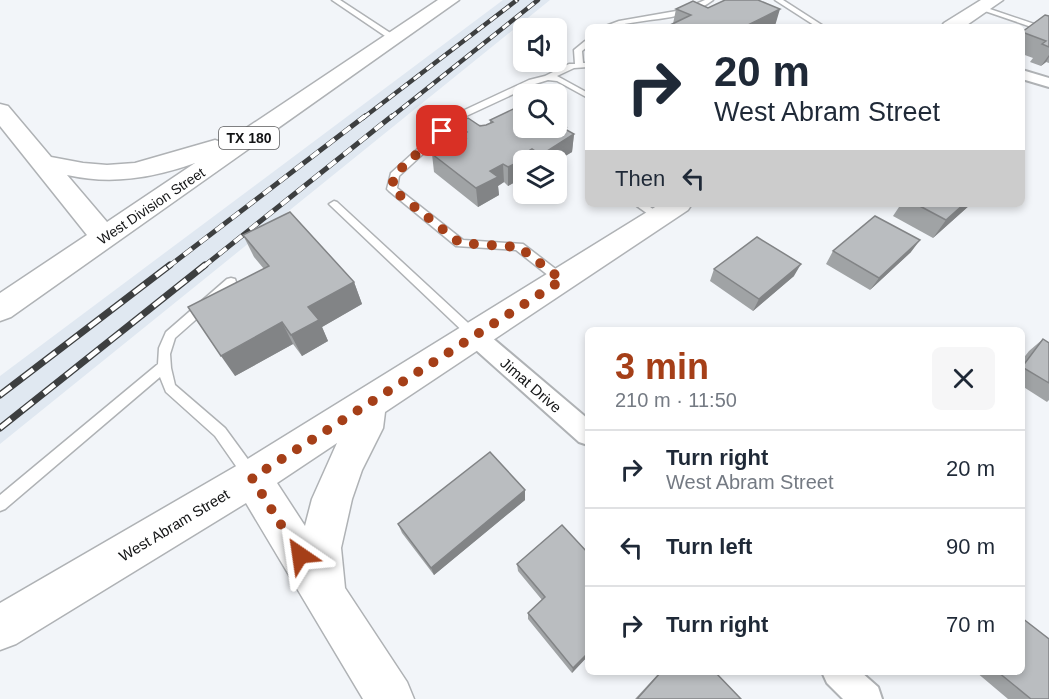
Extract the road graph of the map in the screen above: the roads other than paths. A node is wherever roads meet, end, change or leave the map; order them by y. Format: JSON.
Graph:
{"nodes":[{"id":1,"x":335,"y":0,"type":"edge"},
{"id":2,"x":450,"y":0,"type":"edge"},
{"id":3,"x":710,"y":0,"type":"edge"},
{"id":4,"x":778,"y":0,"type":"edge"},
{"id":5,"x":987,"y":4,"type":"edge"},
{"id":6,"x":613,"y":24,"type":"edge"},
{"id":7,"x":817,"y":24,"type":"edge"},
{"id":8,"x":956,"y":24,"type":"edge"},
{"id":9,"x":1049,"y":31,"type":"edge"},
{"id":10,"x":394,"y":38,"type":"junction"},
{"id":11,"x":585,"y":45,"type":"edge"},
{"id":12,"x":584,"y":65,"type":"edge"},
{"id":13,"x":1025,"y":75,"type":"edge"},
{"id":14,"x":548,"y":78,"type":"junction"},
{"id":15,"x":1049,"y":83,"type":"edge"},
{"id":16,"x":585,"y":94,"type":"edge"},
{"id":17,"x":0,"y":111,"type":"edge"},
{"id":18,"x":257,"y":133,"type":"junction"},
{"id":19,"x":43,"y":163,"type":"junction"},
{"id":20,"x":334,"y":204,"type":"dead end"},
{"id":21,"x":659,"y":208,"type":"edge"},
{"id":22,"x":104,"y":237,"type":"junction"},
{"id":23,"x":562,"y":280,"type":"junction"},
{"id":24,"x":231,"y":282,"type":"edge"},
{"id":25,"x":0,"y":309,"type":"edge"},
{"id":26,"x":475,"y":336,"type":"junction"},
{"id":27,"x":164,"y":366,"type":"junction"},
{"id":28,"x":368,"y":402,"type":"junction"},
{"id":29,"x":585,"y":431,"type":"edge"},
{"id":30,"x":252,"y":478,"type":"junction"},
{"id":31,"x":0,"y":504,"type":"edge"},
{"id":32,"x":324,"y":594,"type":"junction"},
{"id":33,"x":0,"y":628,"type":"edge"},
{"id":34,"x":841,"y":675,"type":"edge"},
{"id":35,"x":390,"y":699,"type":"edge"},
{"id":36,"x":866,"y":699,"type":"edge"}],
"edges":[{"from":1,"to":10,"type":"lane"},
{"from":2,"to":10,"type":"main road","name":"West Division Street","number":"TX 180"},
{"from":3,"to":6,"type":"lane"},
{"from":4,"to":7,"type":"lane"},
{"from":5,"to":8,"type":"main road"},
{"from":5,"to":9,"type":"lane"},
{"from":10,"to":18,"type":"main road","name":"West Division Street","number":"TX 180"},
{"from":11,"to":12,"type":"lane"},
{"from":12,"to":14,"type":"lane"},
{"from":13,"to":15,"type":"street"},
{"from":14,"to":16,"type":"lane"},
{"from":14,"to":23,"type":"lane"},
{"from":17,"to":19,"type":"main road"},
{"from":18,"to":19,"type":"main road"},
{"from":18,"to":22,"type":"main road","name":"West Division Street","number":"TX 180"},
{"from":19,"to":22,"type":"main road"},
{"from":20,"to":26,"type":"lane"},
{"from":21,"to":23,"type":"main road","name":"West Abram Street"},
{"from":22,"to":25,"type":"main road","name":"West Division Street","number":"TX 180"},
{"from":23,"to":26,"type":"main road","name":"West Abram Street"},
{"from":24,"to":27,"type":"lane"},
{"from":26,"to":28,"type":"main road","name":"West Abram Street"},
{"from":26,"to":29,"type":"street","name":"Jimat Drive"},
{"from":27,"to":30,"type":"lane"},
{"from":27,"to":31,"type":"lane"},
{"from":28,"to":30,"type":"main road","name":"West Abram Street"},
{"from":28,"to":32,"type":"main road"},
{"from":30,"to":32,"type":"main road"},
{"from":30,"to":33,"type":"main road","name":"West Abram Street"},
{"from":32,"to":35,"type":"main road"},
{"from":34,"to":36,"type":"street"}]}
